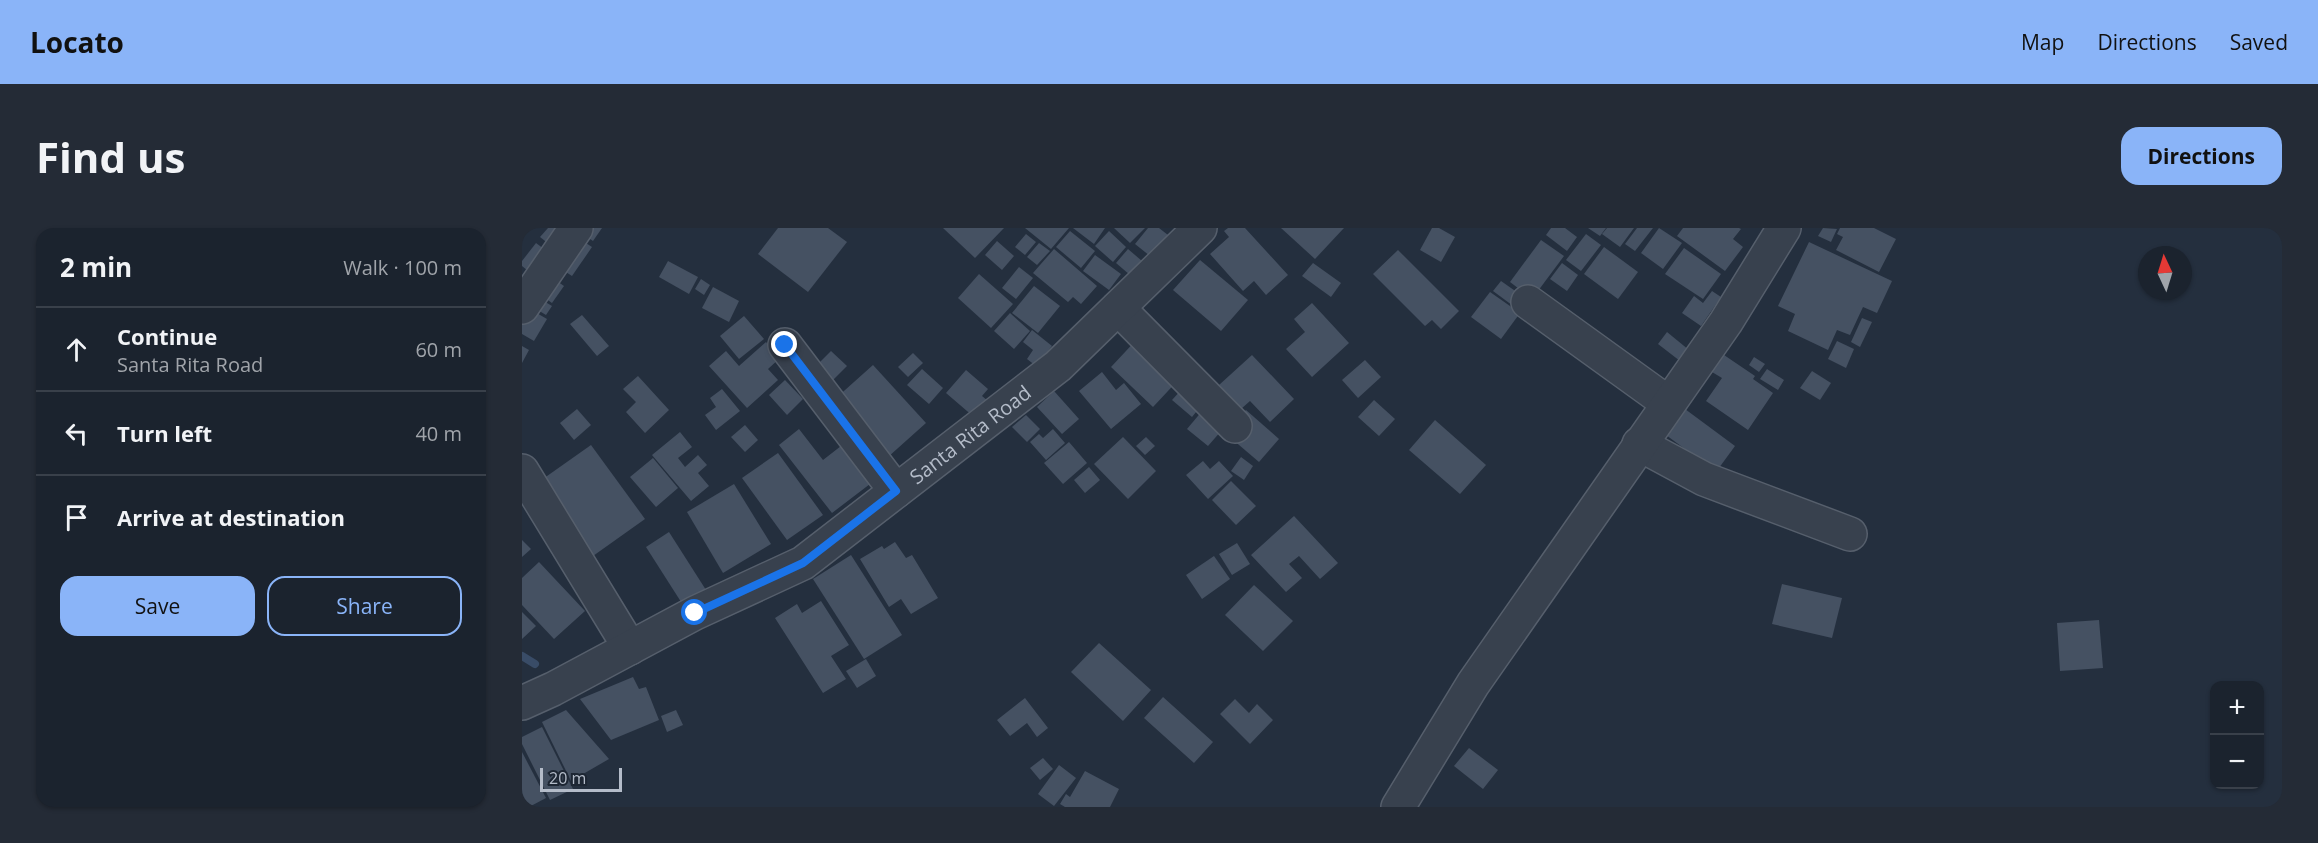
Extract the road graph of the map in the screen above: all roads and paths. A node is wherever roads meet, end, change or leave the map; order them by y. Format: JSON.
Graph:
{"nodes":[{"id":1,"x":576,"y":228,"type":"edge"},
{"id":2,"x":1200,"y":228,"type":"edge"},
{"id":3,"x":1784,"y":228,"type":"edge"},
{"id":4,"x":1528,"y":302,"type":"dead end"},
{"id":5,"x":522,"y":307,"type":"edge"},
{"id":6,"x":1118,"y":308,"type":"junction"},
{"id":7,"x":785,"y":345,"type":"dead end"},
{"id":8,"x":1668,"y":403,"type":"junction"},
{"id":9,"x":1235,"y":426,"type":"dead end"},
{"id":10,"x":1639,"y":444,"type":"junction"},
{"id":11,"x":522,"y":471,"type":"edge"},
{"id":12,"x":896,"y":491,"type":"junction"},
{"id":13,"x":1850,"y":534,"type":"dead end"},
{"id":14,"x":630,"y":648,"type":"junction"},
{"id":15,"x":522,"y":703,"type":"edge"},
{"id":16,"x":1398,"y":807,"type":"edge"}],
"edges":[{"from":1,"to":5,"type":"street"},
{"from":2,"to":6,"type":"street","name":"Santa Rita Road"},
{"from":3,"to":8,"type":"street"},
{"from":4,"to":8,"type":"street"},
{"from":6,"to":9,"type":"street"},
{"from":6,"to":12,"type":"street","name":"Santa Rita Road"},
{"from":7,"to":12,"type":"street"},
{"from":8,"to":10,"type":"street"},
{"from":10,"to":13,"type":"street"},
{"from":10,"to":16,"type":"street"},
{"from":11,"to":14,"type":"street"},
{"from":12,"to":14,"type":"street","name":"Santa Rita Road"},
{"from":14,"to":15,"type":"street","name":"Santa Rita Road"}]}
